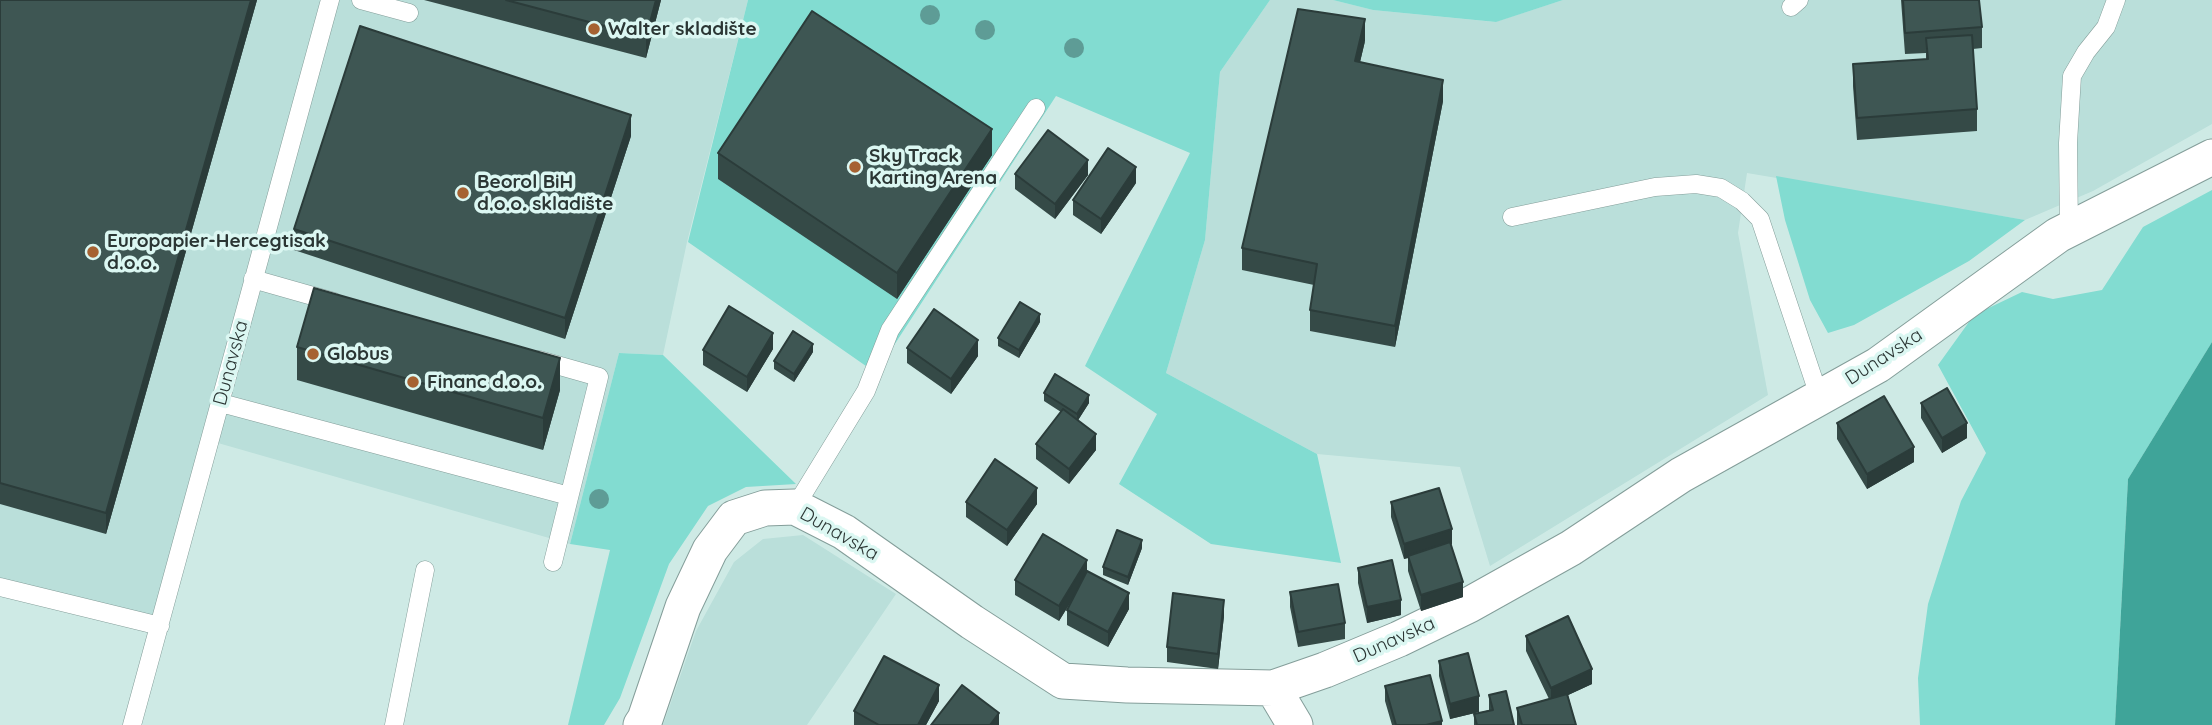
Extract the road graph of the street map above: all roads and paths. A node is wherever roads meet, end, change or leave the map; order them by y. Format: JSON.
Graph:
{"nodes":[{"id":1,"x":330,"y":0,"type":"edge"},
{"id":2,"x":361,"y":0,"type":"edge"},
{"id":3,"x":2116,"y":0,"type":"edge"},
{"id":4,"x":409,"y":13,"type":"dead end"},
{"id":5,"x":1036,"y":108,"type":"dead end"},
{"id":6,"x":2212,"y":157,"type":"edge"},
{"id":7,"x":1512,"y":217,"type":"dead end"},
{"id":8,"x":2069,"y":230,"type":"junction"},
{"id":9,"x":253,"y":279,"type":"junction"},
{"id":10,"x":346,"y":305,"type":"edge"},
{"id":11,"x":519,"y":354,"type":"edge"},
{"id":12,"x":1819,"y":396,"type":"junction"},
{"id":13,"x":221,"y":403,"type":"junction"},
{"id":14,"x":569,"y":496,"type":"junction"},
{"id":15,"x":795,"y":507,"type":"junction"},
{"id":16,"x":553,"y":562,"type":"dead end"},
{"id":17,"x":425,"y":570,"type":"dead end"},
{"id":18,"x":0,"y":587,"type":"edge"},
{"id":19,"x":160,"y":626,"type":"junction"},
{"id":20,"x":1273,"y":688,"type":"junction"},
{"id":21,"x":132,"y":725,"type":"edge"},
{"id":22,"x":394,"y":725,"type":"edge"},
{"id":23,"x":641,"y":725,"type":"edge"},
{"id":24,"x":1295,"y":725,"type":"edge"}],
"edges":[{"from":1,"to":9,"type":"lane","name":"Dunavska"},
{"from":2,"to":4,"type":"lane"},
{"from":3,"to":8,"type":"lane"},
{"from":5,"to":15,"type":"lane"},
{"from":6,"to":8,"type":"street","name":"Dunavska"},
{"from":7,"to":12,"type":"lane"},
{"from":8,"to":12,"type":"street","name":"Dunavska"},
{"from":9,"to":10,"type":"lane"},
{"from":9,"to":13,"type":"lane","name":"Dunavska"},
{"from":11,"to":14,"type":"lane"},
{"from":12,"to":20,"type":"street","name":"Dunavska"},
{"from":13,"to":14,"type":"lane"},
{"from":13,"to":19,"type":"lane","name":"Dunavska"},
{"from":14,"to":16,"type":"lane"},
{"from":15,"to":20,"type":"street","name":"Dunavska"},
{"from":15,"to":23,"type":"street","name":"Dunavska"},
{"from":17,"to":22,"type":"lane"},
{"from":18,"to":19,"type":"lane"},
{"from":19,"to":21,"type":"lane","name":"Dunavska"},
{"from":20,"to":24,"type":"street"}]}
